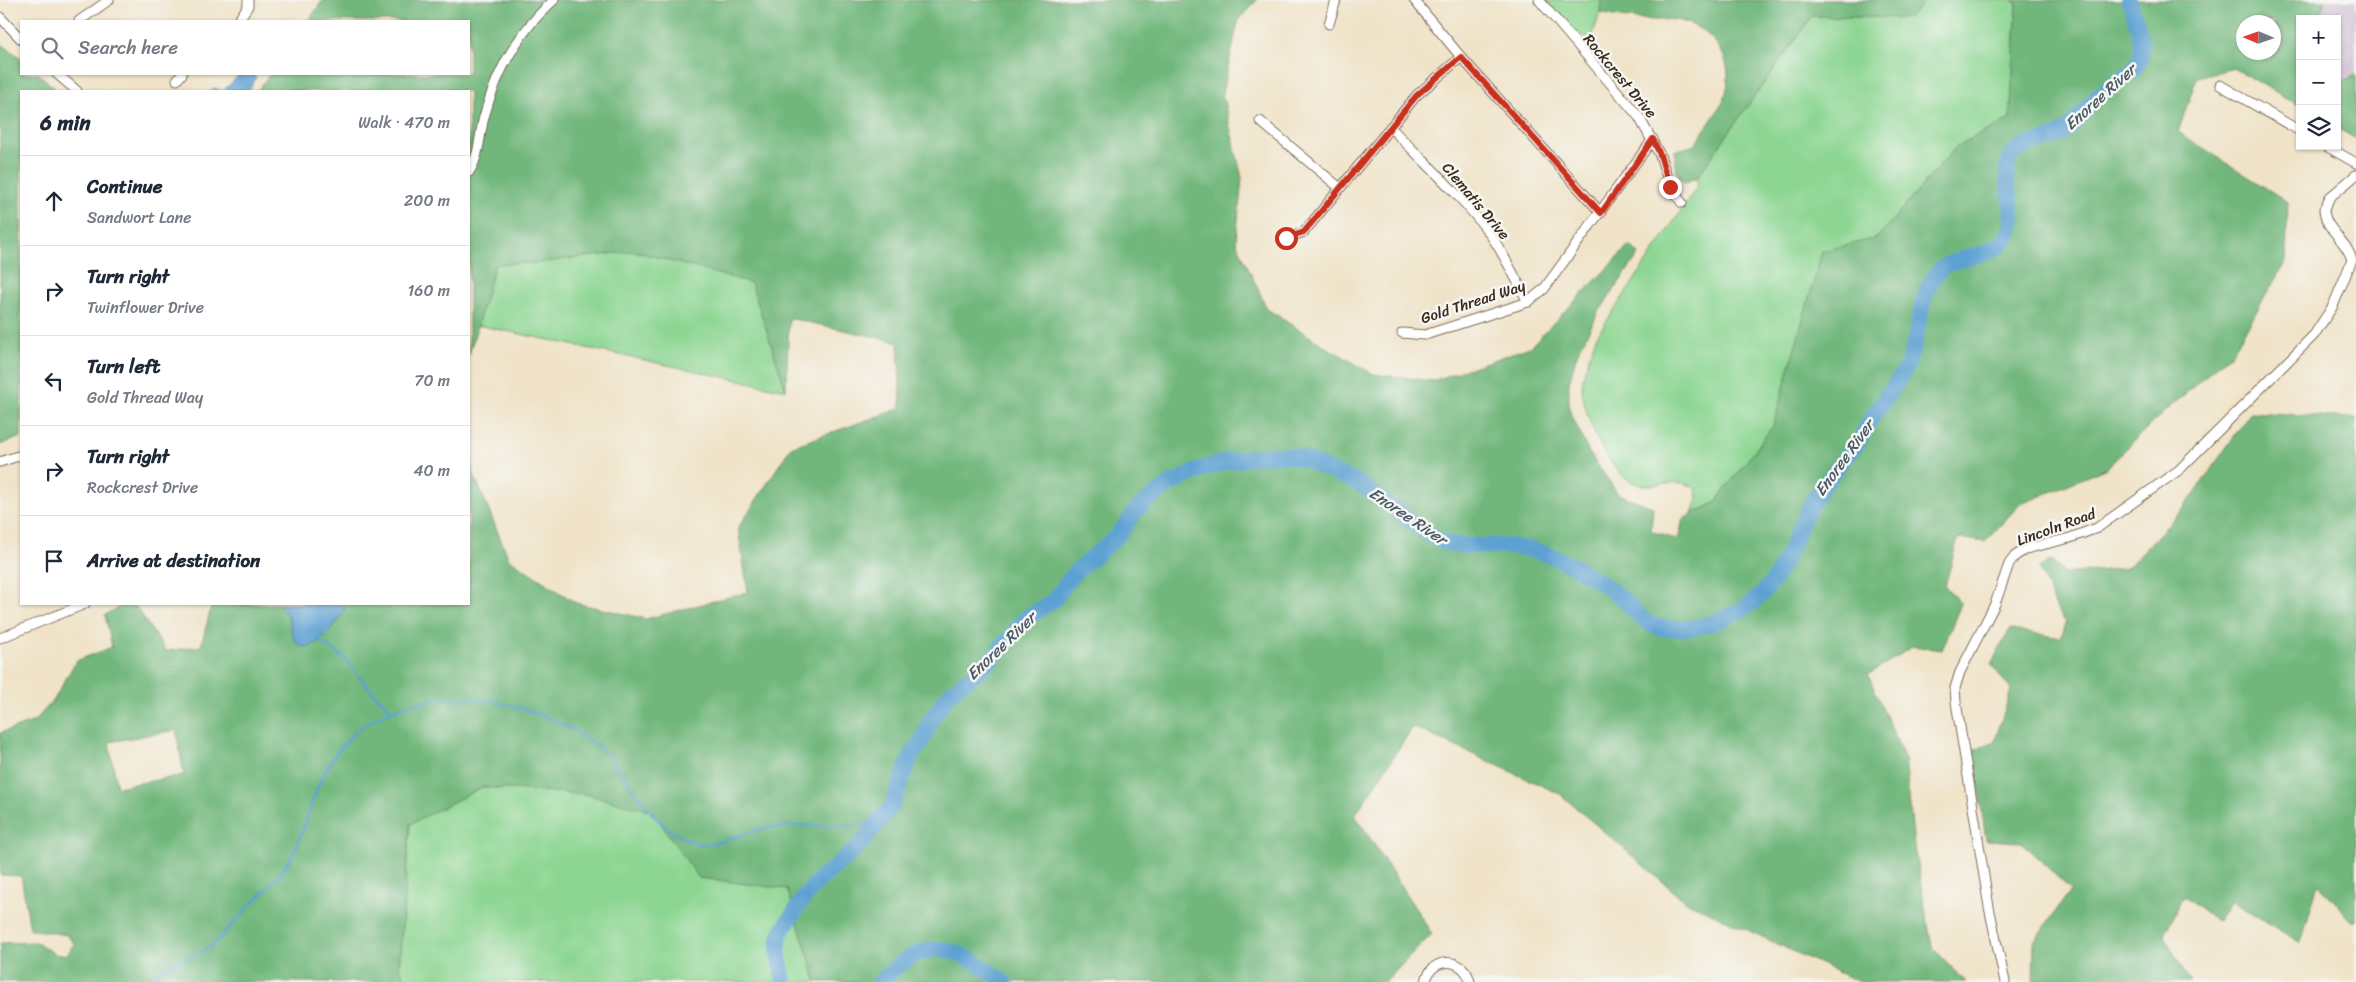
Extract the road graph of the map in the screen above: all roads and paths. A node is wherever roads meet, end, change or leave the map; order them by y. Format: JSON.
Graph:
{"nodes":[{"id":1,"x":109,"y":0,"type":"edge"},
{"id":2,"x":248,"y":0,"type":"edge"},
{"id":3,"x":554,"y":0,"type":"edge"},
{"id":4,"x":1336,"y":0,"type":"edge"},
{"id":5,"x":1414,"y":0,"type":"edge"},
{"id":6,"x":1539,"y":0,"type":"edge"},
{"id":7,"x":0,"y":17,"type":"edge"},
{"id":8,"x":80,"y":20,"type":"edge"},
{"id":9,"x":239,"y":20,"type":"edge"},
{"id":10,"x":1329,"y":24,"type":"dead end"},
{"id":11,"x":20,"y":37,"type":"edge"},
{"id":12,"x":1461,"y":57,"type":"junction"},
{"id":13,"x":58,"y":75,"type":"edge"},
{"id":14,"x":2220,"y":85,"type":"dead end"},
{"id":15,"x":76,"y":90,"type":"edge"},
{"id":16,"x":1260,"y":122,"type":"dead end"},
{"id":17,"x":1390,"y":127,"type":"junction"},
{"id":18,"x":2296,"y":129,"type":"edge"},
{"id":19,"x":1653,"y":139,"type":"junction"},
{"id":20,"x":2333,"y":150,"type":"edge"},
{"id":21,"x":2356,"y":163,"type":"edge"},
{"id":22,"x":470,"y":170,"type":"edge"},
{"id":23,"x":2356,"y":175,"type":"edge"},
{"id":24,"x":1340,"y":188,"type":"junction"},
{"id":25,"x":1682,"y":203,"type":"dead end"},
{"id":26,"x":1601,"y":213,"type":"junction"},
{"id":27,"x":1286,"y":238,"type":"dead end"},
{"id":28,"x":1528,"y":302,"type":"junction"},
{"id":29,"x":1402,"y":333,"type":"dead end"},
{"id":30,"x":20,"y":455,"type":"edge"},
{"id":31,"x":0,"y":462,"type":"edge"},
{"id":32,"x":82,"y":605,"type":"edge"},
{"id":33,"x":0,"y":638,"type":"edge"},
{"id":34,"x":1426,"y":982,"type":"edge"},
{"id":35,"x":1470,"y":982,"type":"edge"},
{"id":36,"x":2005,"y":982,"type":"edge"}],
"edges":[{"from":1,"to":8,"type":"street"},
{"from":2,"to":9,"type":"street"},
{"from":3,"to":22,"type":"street"},
{"from":4,"to":10,"type":"street"},
{"from":5,"to":12,"type":"street"},
{"from":6,"to":19,"type":"street","name":"Rockcrest Drive"},
{"from":7,"to":11,"type":"street"},
{"from":12,"to":17,"type":"street"},
{"from":12,"to":26,"type":"street"},
{"from":13,"to":15,"type":"street"},
{"from":14,"to":18,"type":"street"},
{"from":16,"to":24,"type":"street"},
{"from":17,"to":24,"type":"street"},
{"from":17,"to":28,"type":"street","name":"Clematis Drive"},
{"from":19,"to":25,"type":"street","name":"Rockcrest Drive"},
{"from":19,"to":26,"type":"street","name":"Gold Thread Way"},
{"from":20,"to":21,"type":"street"},
{"from":23,"to":36,"type":"street","name":"Lincoln Road"},
{"from":24,"to":27,"type":"street"},
{"from":26,"to":28,"type":"street","name":"Gold Thread Way"},
{"from":28,"to":29,"type":"street","name":"Gold Thread Way"},
{"from":30,"to":31,"type":"street"},
{"from":32,"to":33,"type":"street"},
{"from":34,"to":35,"type":"street"}]}
